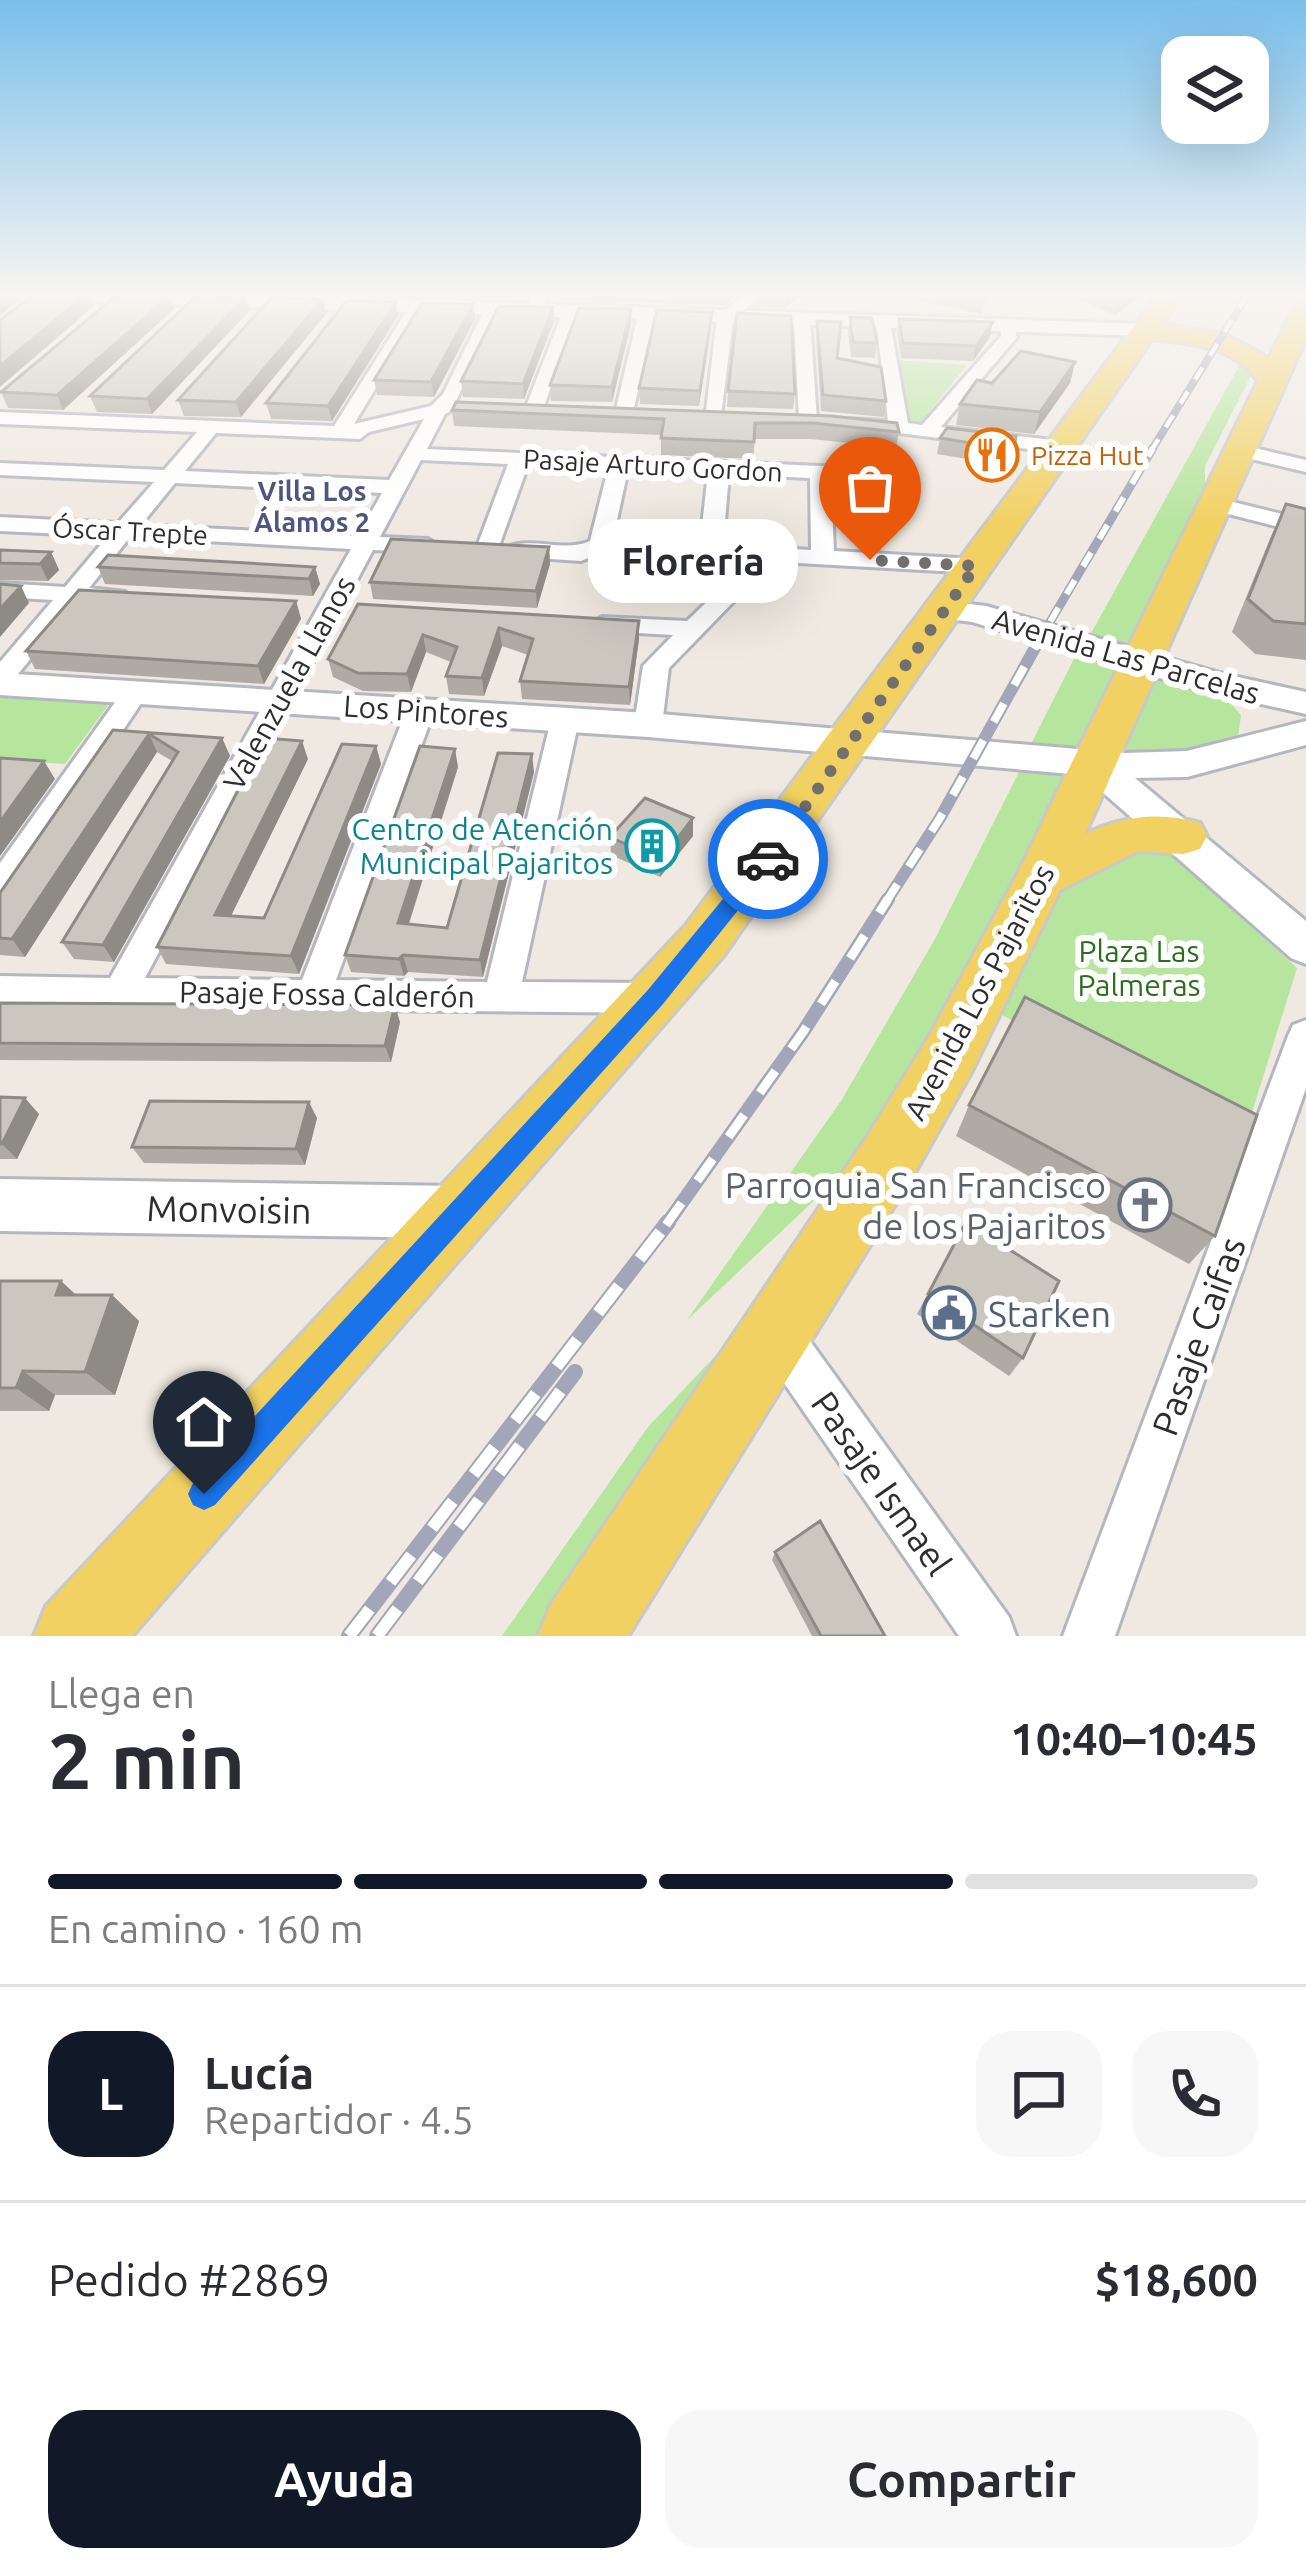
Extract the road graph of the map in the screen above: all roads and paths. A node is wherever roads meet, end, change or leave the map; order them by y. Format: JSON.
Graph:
{"nodes":[{"id":1,"x":383,"y":370,"type":"edge"},
{"id":2,"x":463,"y":370,"type":"edge"},
{"id":3,"x":542,"y":370,"type":"edge"},
{"id":4,"x":637,"y":370,"type":"edge"},
{"id":5,"x":723,"y":370,"type":"edge"},
{"id":6,"x":800,"y":370,"type":"edge"},
{"id":7,"x":890,"y":370,"type":"edge"},
{"id":8,"x":980,"y":370,"type":"edge"},
{"id":9,"x":1114,"y":370,"type":"edge"},
{"id":10,"x":1266,"y":370,"type":"edge"},
{"id":11,"x":1275,"y":370,"type":"edge"},
{"id":12,"x":1270,"y":378,"type":"junction"},
{"id":13,"x":183,"y":397,"type":"edge"},
{"id":14,"x":94,"y":398,"type":"edge"},
{"id":15,"x":268,"y":402,"type":"edge"},
{"id":16,"x":474,"y":407,"type":"edge"},
{"id":17,"x":439,"y":408,"type":"junction"},
{"id":18,"x":556,"y":410,"type":"edge"},
{"id":19,"x":602,"y":412,"type":"edge"},
{"id":20,"x":624,"y":413,"type":"junction"},
{"id":21,"x":646,"y":414,"type":"edge"},
{"id":22,"x":690,"y":415,"type":"edge"},
{"id":23,"x":0,"y":418,"type":"edge"},
{"id":24,"x":70,"y":421,"type":"junction"},
{"id":25,"x":159,"y":425,"type":"junction"},
{"id":26,"x":211,"y":427,"type":"junction"},
{"id":27,"x":899,"y":428,"type":"junction"},
{"id":28,"x":248,"y":429,"type":"junction"},
{"id":29,"x":927,"y":431,"type":"junction"},
{"id":30,"x":339,"y":433,"type":"junction"},
{"id":31,"x":419,"y":445,"type":"junction"},
{"id":32,"x":1060,"y":447,"type":"junction"},
{"id":33,"x":1237,"y":450,"type":"junction"},
{"id":34,"x":520,"y":459,"type":"junction"},
{"id":35,"x":619,"y":463,"type":"junction"},
{"id":36,"x":1306,"y":466,"type":"edge"},
{"id":37,"x":719,"y":467,"type":"junction"},
{"id":38,"x":0,"y":469,"type":"edge"},
{"id":39,"x":820,"y":472,"type":"junction"},
{"id":40,"x":891,"y":475,"type":"dead end"},
{"id":41,"x":170,"y":477,"type":"junction"},
{"id":42,"x":397,"y":487,"type":"junction"},
{"id":43,"x":1213,"y":503,"type":"junction"},
{"id":44,"x":0,"y":524,"type":"edge"},
{"id":45,"x":1306,"y":526,"type":"edge"},
{"id":46,"x":124,"y":531,"type":"junction"},
{"id":47,"x":367,"y":543,"type":"junction"},
{"id":48,"x":600,"y":545,"type":"junction"},
{"id":49,"x":467,"y":548,"type":"junction"},
{"id":50,"x":722,"y":551,"type":"junction"},
{"id":51,"x":823,"y":557,"type":"junction"},
{"id":52,"x":976,"y":566,"type":"junction"},
{"id":53,"x":0,"y":590,"type":"edge"},
{"id":54,"x":71,"y":594,"type":"junction"},
{"id":55,"x":142,"y":598,"type":"edge"},
{"id":56,"x":945,"y":610,"type":"junction"},
{"id":57,"x":579,"y":623,"type":"edge"},
{"id":58,"x":692,"y":629,"type":"junction"},
{"id":59,"x":1139,"y":659,"type":"junction"},
{"id":60,"x":0,"y":682,"type":"edge"},
{"id":61,"x":1240,"y":690,"type":"junction"},
{"id":62,"x":135,"y":693,"type":"junction"},
{"id":63,"x":282,"y":702,"type":"junction"},
{"id":64,"x":1306,"y":703,"type":"edge"},
{"id":65,"x":420,"y":711,"type":"junction"},
{"id":66,"x":565,"y":720,"type":"junction"},
{"id":67,"x":648,"y":725,"type":"junction"},
{"id":68,"x":1306,"y":733,"type":"edge"},
{"id":69,"x":851,"y":741,"type":"junction"},
{"id":70,"x":1251,"y":749,"type":"junction"},
{"id":71,"x":1094,"y":764,"type":"junction"},
{"id":72,"x":1186,"y":764,"type":"junction"},
{"id":73,"x":1183,"y":836,"type":"junction"},
{"id":74,"x":1041,"y":877,"type":"junction"},
{"id":75,"x":0,"y":889,"type":"edge"},
{"id":76,"x":1306,"y":946,"type":"edge"},
{"id":77,"x":0,"y":991,"type":"edge"},
{"id":78,"x":120,"y":992,"type":"junction"},
{"id":79,"x":313,"y":994,"type":"junction"},
{"id":80,"x":501,"y":996,"type":"junction"},
{"id":81,"x":655,"y":998,"type":"junction"},
{"id":82,"x":1306,"y":1036,"type":"edge"},
{"id":83,"x":0,"y":1204,"type":"edge"},
{"id":84,"x":457,"y":1212,"type":"junction"},
{"id":85,"x":774,"y":1330,"type":"junction"},
{"id":86,"x":595,"y":1627,"type":"edge"},
{"id":87,"x":76,"y":1636,"type":"edge"},
{"id":88,"x":990,"y":1636,"type":"edge"},
{"id":89,"x":1089,"y":1636,"type":"edge"}],
"edges":[{"from":1,"to":30,"type":"street"},
{"from":2,"to":17,"type":"street","name":"Valenzuela Llanos"},
{"from":3,"to":18,"type":"street"},
{"from":4,"to":20,"type":"street"},
{"from":5,"to":22,"type":"street"},
{"from":6,"to":27,"type":"street"},
{"from":7,"to":27,"type":"street"},
{"from":8,"to":29,"type":"street"},
{"from":9,"to":32,"type":"main road"},
{"from":10,"to":12,"type":"main road"},
{"from":11,"to":12,"type":"main road","name":"Avenida Los Pajaritos"},
{"from":12,"to":33,"type":"main road","name":"Avenida Los Pajaritos"},
{"from":13,"to":25,"type":"street"},
{"from":14,"to":24,"type":"street"},
{"from":15,"to":28,"type":"street"},
{"from":16,"to":17,"type":"street"},
{"from":17,"to":30,"type":"street"},
{"from":17,"to":31,"type":"street","name":"Valenzuela Llanos"},
{"from":19,"to":20,"type":"street"},
{"from":20,"to":21,"type":"street"},
{"from":23,"to":24,"type":"street","name":"Pasaje Arturo Gordon"},
{"from":24,"to":25,"type":"street","name":"Pasaje Arturo Gordon"},
{"from":25,"to":26,"type":"street","name":"Pasaje Arturo Gordon"},
{"from":26,"to":28,"type":"street","name":"Pasaje Arturo Gordon"},
{"from":26,"to":41,"type":"street"},
{"from":27,"to":29,"type":"street"},
{"from":28,"to":30,"type":"street","name":"Pasaje Arturo Gordon"},
{"from":29,"to":32,"type":"street"},
{"from":30,"to":31,"type":"street","name":"Pasaje Arturo Gordon"},
{"from":31,"to":34,"type":"street","name":"Pasaje Arturo Gordon"},
{"from":31,"to":42,"type":"street","name":"Valenzuela Llanos"},
{"from":32,"to":52,"type":"main road"},
{"from":33,"to":36,"type":"street"},
{"from":33,"to":43,"type":"main road","name":"Avenida Los Pajaritos"},
{"from":34,"to":35,"type":"street","name":"Pasaje Arturo Gordon"},
{"from":34,"to":49,"type":"street"},
{"from":35,"to":37,"type":"street","name":"Pasaje Arturo Gordon"},
{"from":35,"to":48,"type":"street"},
{"from":37,"to":39,"type":"street","name":"Pasaje Arturo Gordon"},
{"from":37,"to":50,"type":"street"},
{"from":38,"to":41,"type":"street"},
{"from":39,"to":40,"type":"street","name":"Pasaje Arturo Gordon"},
{"from":39,"to":51,"type":"street"},
{"from":41,"to":42,"type":"street"},
{"from":41,"to":46,"type":"street"},
{"from":42,"to":47,"type":"street","name":"Valenzuela Llanos"},
{"from":43,"to":45,"type":"street"},
{"from":43,"to":59,"type":"main road","name":"Avenida Los Pajaritos"},
{"from":44,"to":46,"type":"street","name":"Óscar Trepte"},
{"from":46,"to":47,"type":"street","name":"Óscar Trepte"},
{"from":46,"to":54,"type":"street"},
{"from":47,"to":49,"type":"street","name":"Óscar Trepte"},
{"from":47,"to":63,"type":"street","name":"Valenzuela Llanos"},
{"from":48,"to":49,"type":"street","name":"Óscar Trepte"},
{"from":48,"to":50,"type":"street","name":"Óscar Trepte"},
{"from":50,"to":51,"type":"street","name":"Óscar Trepte"},
{"from":50,"to":58,"type":"street"},
{"from":51,"to":52,"type":"street","name":"Óscar Trepte"},
{"from":52,"to":56,"type":"main road"},
{"from":53,"to":54,"type":"street"},
{"from":54,"to":55,"type":"street"},
{"from":54,"to":60,"type":"street"},
{"from":56,"to":59,"type":"street","name":"Avenida Las Parcelas"},
{"from":56,"to":69,"type":"main road"},
{"from":57,"to":58,"type":"street"},
{"from":58,"to":67,"type":"street"},
{"from":59,"to":61,"type":"street","name":"Avenida Las Parcelas"},
{"from":59,"to":71,"type":"main road","name":"Avenida Los Pajaritos"},
{"from":60,"to":62,"type":"street","name":"Los Pintores"},
{"from":61,"to":64,"type":"street","name":"Avenida Las Parcelas"},
{"from":61,"to":70,"type":"street"},
{"from":62,"to":63,"type":"street","name":"Los Pintores"},
{"from":62,"to":75,"type":"street"},
{"from":63,"to":65,"type":"street","name":"Los Pintores"},
{"from":63,"to":78,"type":"street","name":"Valenzuela Llanos"},
{"from":65,"to":66,"type":"street","name":"Los Pintores"},
{"from":65,"to":79,"type":"street"},
{"from":66,"to":67,"type":"street","name":"Los Pintores"},
{"from":66,"to":80,"type":"street"},
{"from":67,"to":69,"type":"street","name":"Los Pintores"},
{"from":68,"to":70,"type":"street","name":"Avenida Las Parcelas"},
{"from":69,"to":71,"type":"street","name":"Avenida Las Parcelas"},
{"from":69,"to":81,"type":"main road"},
{"from":70,"to":72,"type":"street","name":"Avenida Las Parcelas"},
{"from":71,"to":72,"type":"street","name":"Avenida Las Parcelas"},
{"from":71,"to":73,"type":"street"},
{"from":71,"to":74,"type":"main road","name":"Avenida Los Pajaritos"},
{"from":72,"to":73,"type":"street"},
{"from":73,"to":74,"type":"main road"},
{"from":73,"to":76,"type":"street"},
{"from":74,"to":85,"type":"main road","name":"Avenida Los Pajaritos"},
{"from":77,"to":78,"type":"street","name":"Pasaje Fossa Calderón"},
{"from":78,"to":79,"type":"street","name":"Pasaje Fossa Calderón"},
{"from":79,"to":80,"type":"street","name":"Pasaje Fossa Calderón"},
{"from":80,"to":81,"type":"street","name":"Pasaje Fossa Calderón"},
{"from":81,"to":84,"type":"main road"},
{"from":82,"to":89,"type":"street","name":"Pasaje Caifas"},
{"from":83,"to":84,"type":"street","name":"Monvoisin"},
{"from":84,"to":87,"type":"main road"},
{"from":85,"to":86,"type":"main road","name":"Avenida Los Pajaritos"},
{"from":85,"to":88,"type":"street","name":"Pasaje Ismael"}]}
